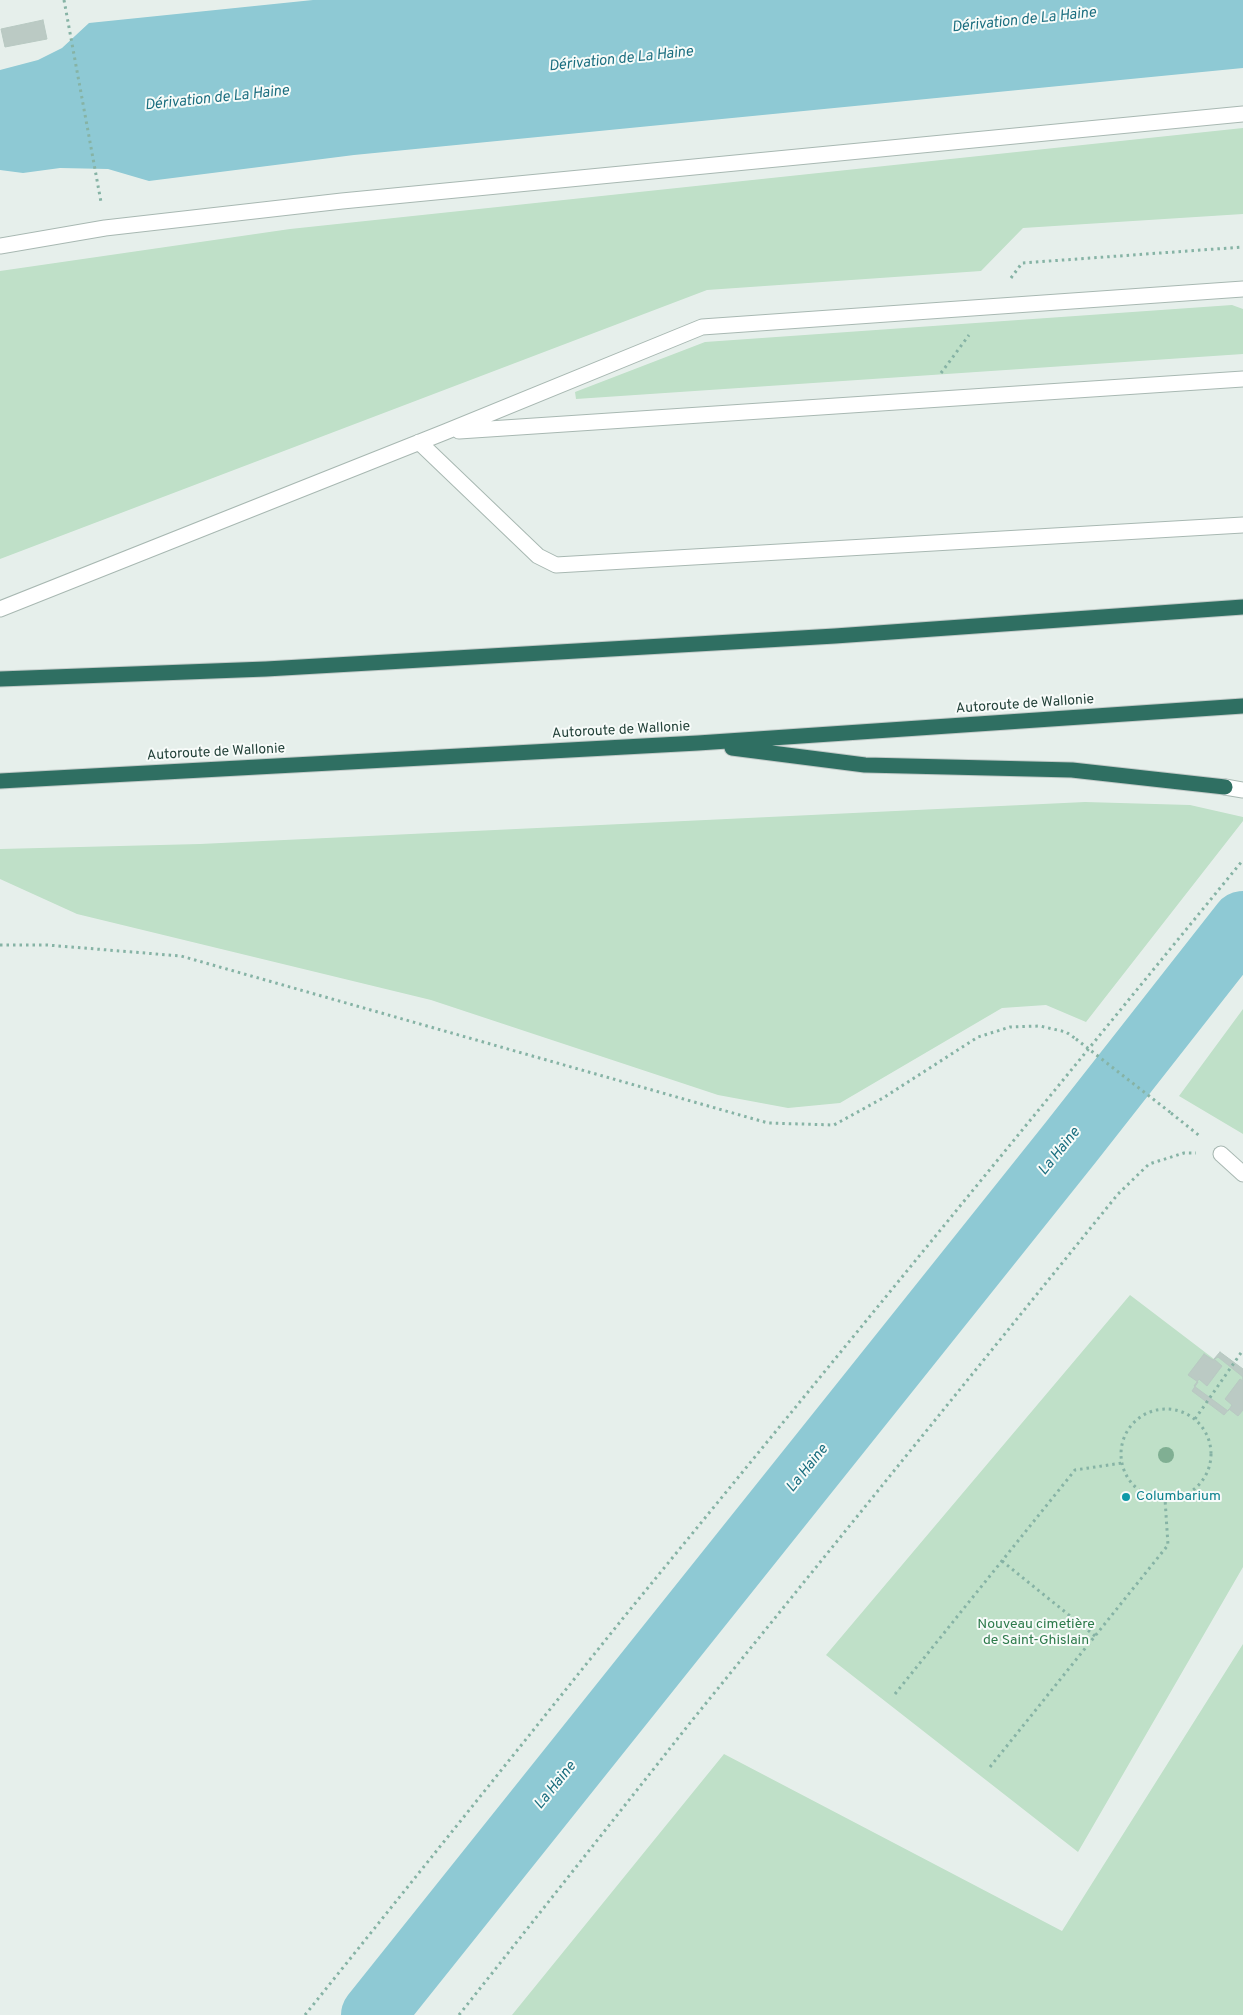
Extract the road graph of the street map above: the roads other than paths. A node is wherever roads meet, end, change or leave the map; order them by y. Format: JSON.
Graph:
{"nodes":[{"id":1,"x":1243,"y":114,"type":"edge"},
{"id":2,"x":0,"y":246,"type":"edge"},
{"id":3,"x":1243,"y":289,"type":"edge"},
{"id":4,"x":1243,"y":379,"type":"edge"},
{"id":5,"x":445,"y":432,"type":"junction"},
{"id":6,"x":419,"y":442,"type":"junction"},
{"id":7,"x":1243,"y":525,"type":"edge"},
{"id":8,"x":1243,"y":607,"type":"edge"},
{"id":9,"x":0,"y":609,"type":"edge"},
{"id":10,"x":0,"y":680,"type":"edge"},
{"id":11,"x":1243,"y":706,"type":"edge"},
{"id":12,"x":698,"y":743,"type":"junction"},
{"id":13,"x":0,"y":781,"type":"edge"},
{"id":14,"x":1225,"y":787,"type":"joint"},
{"id":15,"x":1243,"y":790,"type":"edge"},
{"id":16,"x":1221,"y":1154,"type":"road end"},
{"id":17,"x":1243,"y":1174,"type":"edge"}],
"edges":[{"from":1,"to":2,"type":"street"},
{"from":3,"to":5,"type":"street"},
{"from":4,"to":5,"type":"street"},
{"from":5,"to":6,"type":"street"},
{"from":6,"to":7,"type":"street"},
{"from":6,"to":9,"type":"street"},
{"from":8,"to":10,"type":"highway"},
{"from":11,"to":12,"type":"highway","name":"Autoroute de Wallonie"},
{"from":12,"to":13,"type":"highway","name":"Autoroute de Wallonie"},
{"from":12,"to":14,"type":"highway"},
{"from":14,"to":15,"type":"street"},
{"from":16,"to":17,"type":"street"}]}
